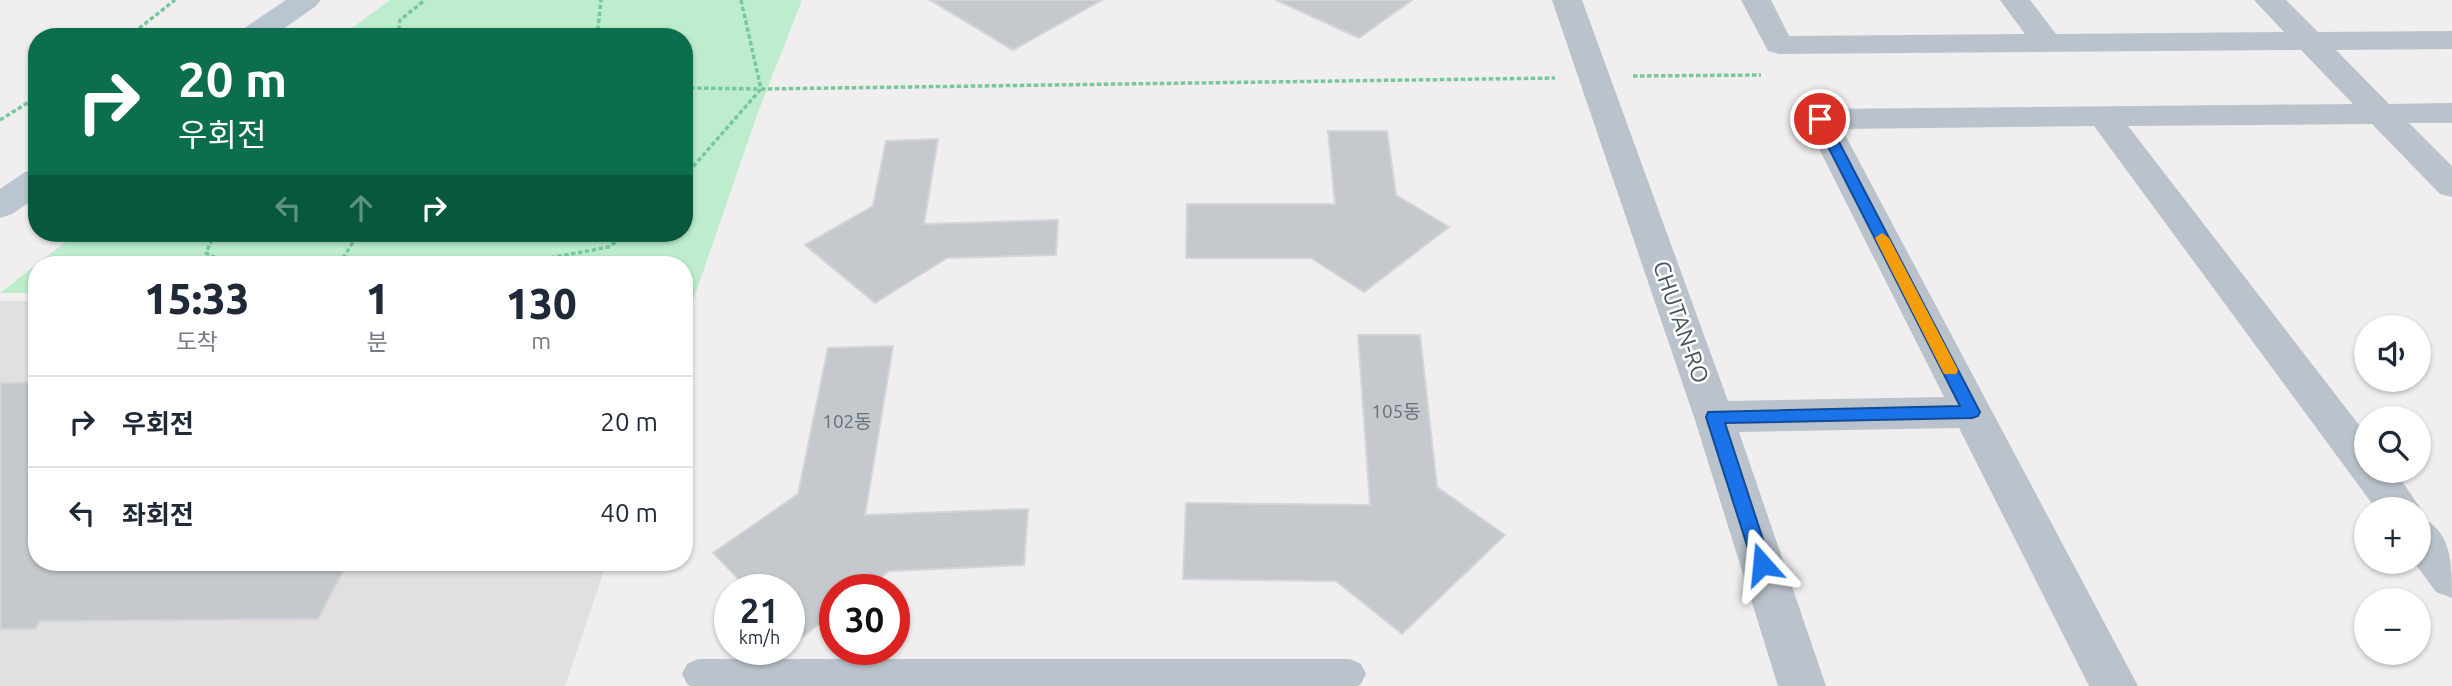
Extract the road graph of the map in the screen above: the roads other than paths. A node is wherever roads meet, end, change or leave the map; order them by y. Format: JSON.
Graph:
{"nodes":[{"id":1,"x":306,"y":0,"type":"edge"},
{"id":2,"x":1567,"y":0,"type":"edge"},
{"id":3,"x":1756,"y":0,"type":"edge"},
{"id":4,"x":2015,"y":0,"type":"edge"},
{"id":5,"x":2269,"y":0,"type":"edge"},
{"id":6,"x":264,"y":28,"type":"edge"},
{"id":7,"x":2452,"y":40,"type":"edge"},
{"id":8,"x":2311,"y":42,"type":"junction"},
{"id":9,"x":2047,"y":43,"type":"junction"},
{"id":10,"x":2381,"y":113,"type":"junction"},
{"id":11,"x":2452,"y":113,"type":"edge"},
{"id":12,"x":2104,"y":117,"type":"junction"},
{"id":13,"x":28,"y":186,"type":"edge"},
{"id":14,"x":2452,"y":186,"type":"edge"},
{"id":15,"x":0,"y":206,"type":"edge"},
{"id":16,"x":1972,"y":412,"type":"junction"},
{"id":17,"x":1714,"y":417,"type":"junction"},
{"id":18,"x":2354,"y":449,"type":"edge"},
{"id":19,"x":2380,"y":483,"type":"edge"},
{"id":20,"x":2391,"y":497,"type":"edge"},
{"id":21,"x":2431,"y":551,"type":"edge"},
{"id":22,"x":2452,"y":579,"type":"edge"},
{"id":23,"x":698,"y":674,"type":"dead end"},
{"id":24,"x":1350,"y":674,"type":"dead end"},
{"id":25,"x":1065,"y":681,"type":"edge"},
{"id":26,"x":1802,"y":686,"type":"edge"},
{"id":27,"x":2114,"y":686,"type":"edge"}],
"edges":[{"from":1,"to":6,"type":"street"},
{"from":2,"to":17,"type":"street","name":"CHUTAN-RO"},
{"from":3,"to":9,"type":"street"},
{"from":4,"to":9,"type":"street"},
{"from":5,"to":8,"type":"street"},
{"from":7,"to":8,"type":"street"},
{"from":8,"to":9,"type":"street"},
{"from":8,"to":10,"type":"street"},
{"from":10,"to":11,"type":"street"},
{"from":10,"to":12,"type":"street"},
{"from":10,"to":14,"type":"street"},
{"from":12,"to":16,"type":"street"},
{"from":12,"to":18,"type":"street"},
{"from":13,"to":15,"type":"street"},
{"from":16,"to":17,"type":"street"},
{"from":16,"to":27,"type":"street"},
{"from":17,"to":26,"type":"street","name":"CHUTAN-RO"},
{"from":19,"to":20,"type":"street"},
{"from":21,"to":22,"type":"street"},
{"from":23,"to":25,"type":"lane"},
{"from":24,"to":25,"type":"lane"}]}
